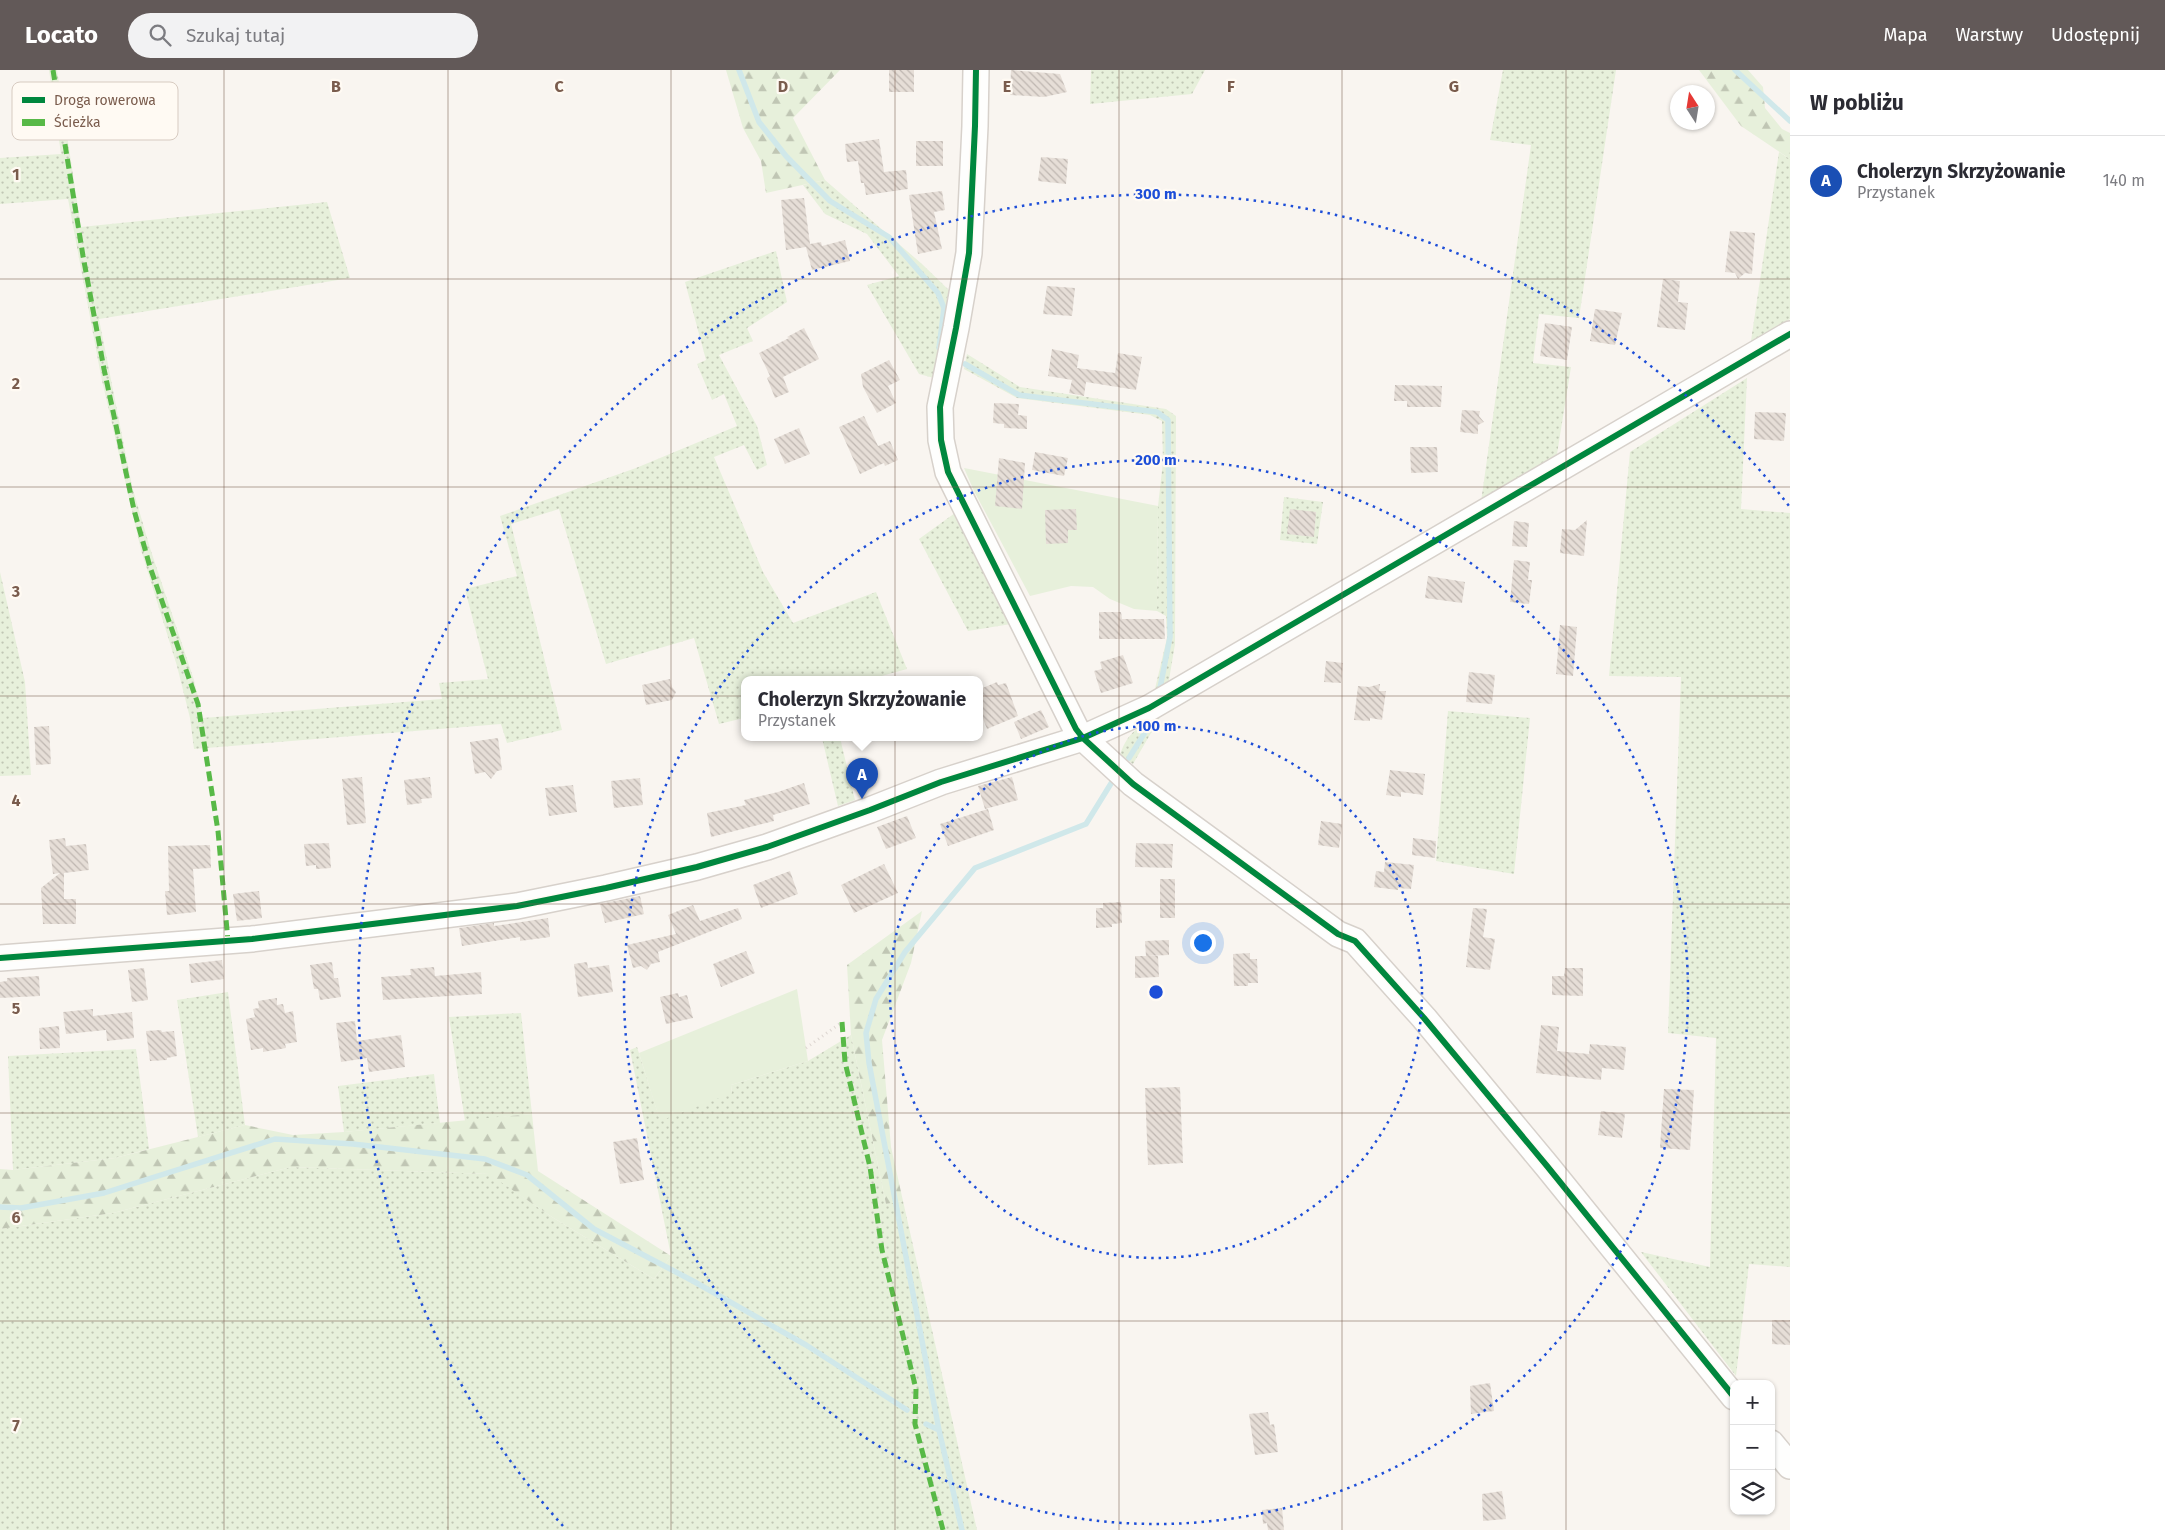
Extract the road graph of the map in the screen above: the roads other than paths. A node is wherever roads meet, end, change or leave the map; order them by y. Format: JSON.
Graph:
{"nodes":[{"id":1,"x":976,"y":70,"type":"edge"},
{"id":2,"x":1790,"y":334,"type":"edge"},
{"id":3,"x":1083,"y":738,"type":"junction"},
{"id":4,"x":0,"y":958,"type":"edge"},
{"id":5,"x":1730,"y":1392,"type":"edge"},
{"id":6,"x":1775,"y":1448,"type":"edge"},
{"id":7,"x":1790,"y":1466,"type":"edge"}],
"edges":[{"from":1,"to":3,"type":"street"},
{"from":2,"to":3,"type":"street"},
{"from":3,"to":4,"type":"street"},
{"from":3,"to":5,"type":"street"},
{"from":6,"to":7,"type":"street"}]}
